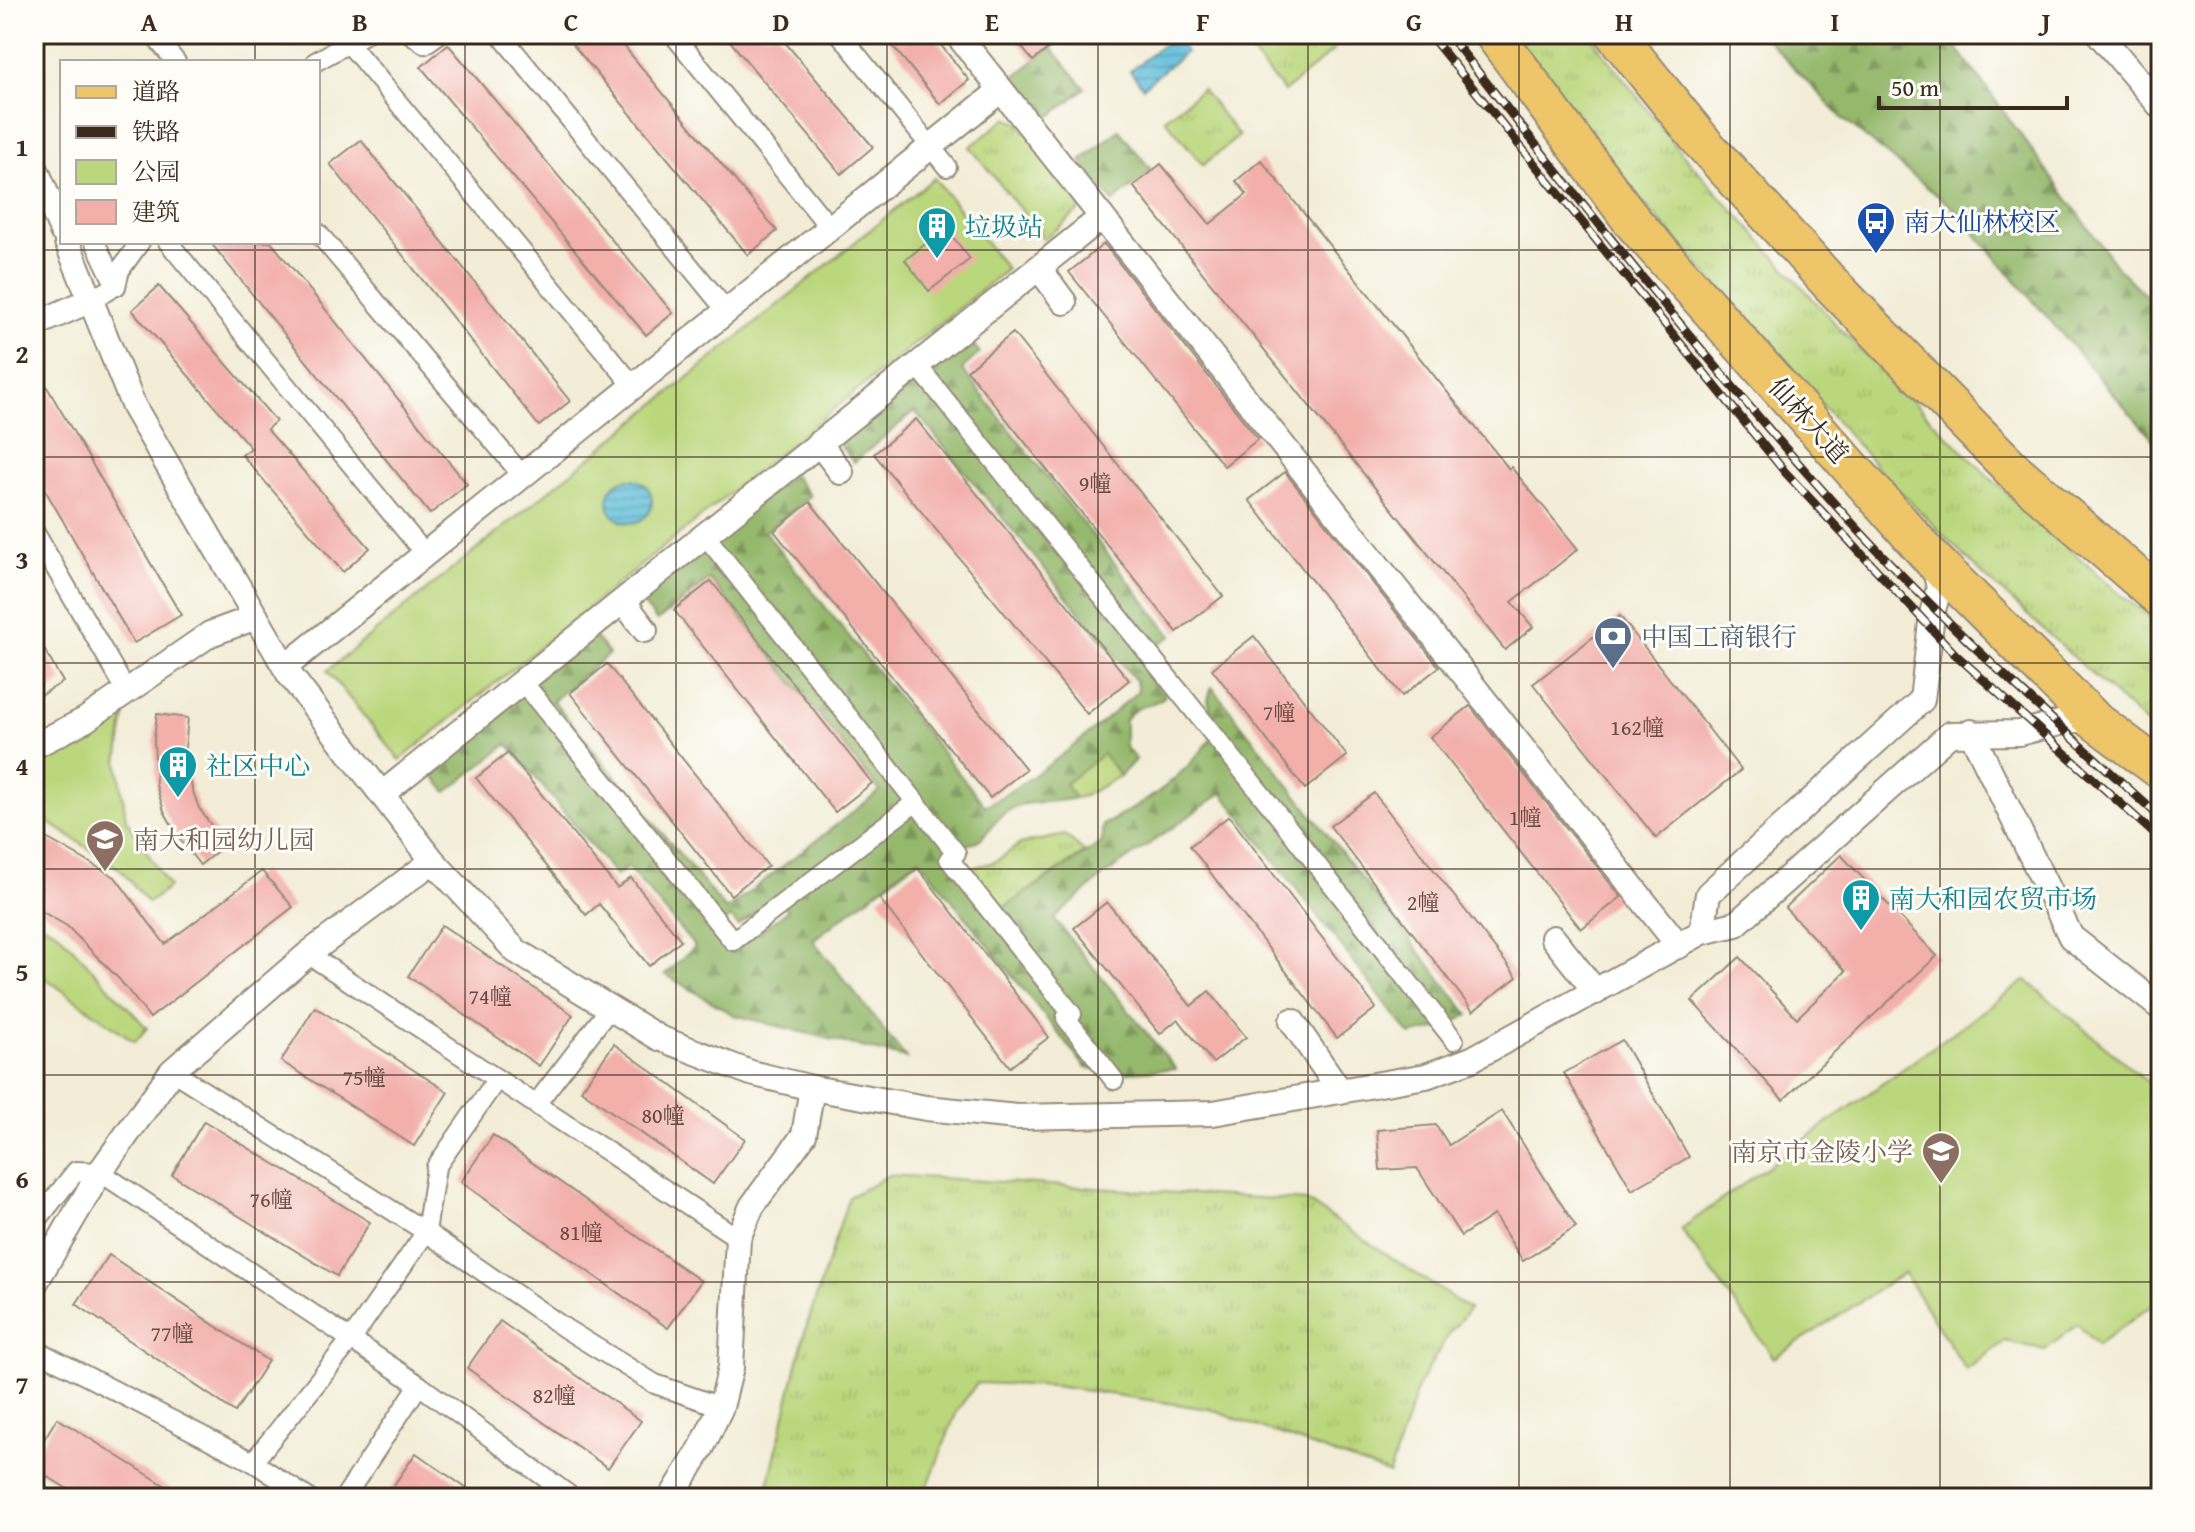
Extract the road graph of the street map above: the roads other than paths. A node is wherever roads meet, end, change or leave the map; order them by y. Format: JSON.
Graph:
{"nodes":[{"id":1,"x":153,"y":34,"type":"edge"},
{"id":2,"x":411,"y":34,"type":"edge"},
{"id":3,"x":439,"y":34,"type":"edge"},
{"id":4,"x":500,"y":34,"type":"edge"},
{"id":5,"x":673,"y":34,"type":"edge"},
{"id":6,"x":840,"y":34,"type":"edge"},
{"id":7,"x":957,"y":34,"type":"edge"},
{"id":8,"x":1494,"y":34,"type":"edge"},
{"id":9,"x":1615,"y":34,"type":"edge"},
{"id":10,"x":2099,"y":34,"type":"edge"},
{"id":11,"x":352,"y":37,"type":"edge"},
{"id":12,"x":174,"y":60,"type":"edge"},
{"id":13,"x":318,"y":60,"type":"edge"},
{"id":14,"x":1001,"y":90,"type":"junction"},
{"id":15,"x":2161,"y":107,"type":"edge"},
{"id":16,"x":932,"y":145,"type":"junction"},
{"id":17,"x":34,"y":165,"type":"edge"},
{"id":18,"x":947,"y":167,"type":"dead end"},
{"id":19,"x":1102,"y":217,"type":"junction"},
{"id":20,"x":60,"y":226,"type":"edge"},
{"id":21,"x":830,"y":228,"type":"junction"},
{"id":22,"x":320,"y":235,"type":"edge"},
{"id":23,"x":68,"y":244,"type":"edge"},
{"id":24,"x":96,"y":244,"type":"edge"},
{"id":25,"x":139,"y":244,"type":"edge"},
{"id":26,"x":170,"y":244,"type":"edge"},
{"id":27,"x":1039,"y":268,"type":"junction"},
{"id":28,"x":116,"y":286,"type":"junction"},
{"id":29,"x":91,"y":300,"type":"junction"},
{"id":30,"x":1064,"y":302,"type":"dead end"},
{"id":31,"x":725,"y":312,"type":"junction"},
{"id":32,"x":34,"y":325,"type":"edge"},
{"id":33,"x":917,"y":365,"type":"junction"},
{"id":34,"x":632,"y":387,"type":"junction"},
{"id":35,"x":819,"y":443,"type":"junction"},
{"id":36,"x":841,"y":472,"type":"dead end"},
{"id":37,"x":522,"y":475,"type":"junction"},
{"id":38,"x":34,"y":531,"type":"edge"},
{"id":39,"x":705,"y":535,"type":"junction"},
{"id":40,"x":425,"y":554,"type":"junction"},
{"id":41,"x":1933,"y":560,"type":"junction"},
{"id":42,"x":2161,"y":598,"type":"edge"},
{"id":43,"x":623,"y":601,"type":"junction"},
{"id":44,"x":256,"y":617,"type":"junction"},
{"id":45,"x":645,"y":630,"type":"dead end"},
{"id":46,"x":285,"y":667,"type":"junction"},
{"id":47,"x":522,"y":681,"type":"junction"},
{"id":48,"x":127,"y":692,"type":"junction"},
{"id":49,"x":2094,"y":720,"type":"junction"},
{"id":50,"x":1971,"y":732,"type":"junction"},
{"id":51,"x":34,"y":746,"type":"edge"},
{"id":52,"x":2161,"y":770,"type":"edge"},
{"id":53,"x":382,"y":794,"type":"junction"},
{"id":54,"x":916,"y":802,"type":"junction"},
{"id":55,"x":433,"y":861,"type":"junction"},
{"id":56,"x":1702,"y":932,"type":"junction"},
{"id":57,"x":1553,"y":938,"type":"dead end"},
{"id":58,"x":1679,"y":946,"type":"junction"},
{"id":59,"x":308,"y":954,"type":"junction"},
{"id":60,"x":1596,"y":992,"type":"junction"},
{"id":61,"x":610,"y":1008,"type":"junction"},
{"id":62,"x":2161,"y":1008,"type":"edge"},
{"id":63,"x":1292,"y":1021,"type":"dead end"},
{"id":64,"x":1454,"y":1040,"type":"dead end"},
{"id":65,"x":172,"y":1071,"type":"junction"},
{"id":66,"x":497,"y":1079,"type":"junction"},
{"id":67,"x":1114,"y":1080,"type":"dead end"},
{"id":68,"x":812,"y":1088,"type":"junction"},
{"id":69,"x":1340,"y":1091,"type":"junction"},
{"id":70,"x":536,"y":1104,"type":"junction"},
{"id":71,"x":100,"y":1172,"type":"junction"},
{"id":72,"x":34,"y":1224,"type":"edge"},
{"id":73,"x":426,"y":1232,"type":"junction"},
{"id":74,"x":738,"y":1238,"type":"junction"},
{"id":75,"x":34,"y":1285,"type":"edge"},
{"id":76,"x":350,"y":1341,"type":"junction"},
{"id":77,"x":34,"y":1349,"type":"edge"},
{"id":78,"x":419,"y":1385,"type":"junction"},
{"id":79,"x":721,"y":1407,"type":"junction"},
{"id":80,"x":253,"y":1462,"type":"junction"},
{"id":81,"x":34,"y":1492,"type":"edge"},
{"id":82,"x":44,"y":1498,"type":"edge"},
{"id":83,"x":308,"y":1498,"type":"edge"},
{"id":84,"x":344,"y":1498,"type":"edge"},
{"id":85,"x":573,"y":1498,"type":"edge"},
{"id":86,"x":671,"y":1498,"type":"edge"}],
"edges":[{"from":1,"to":12,"type":"street"},
{"from":2,"to":3,"type":"street"},
{"from":4,"to":31,"type":"street"},
{"from":5,"to":21,"type":"street"},
{"from":6,"to":16,"type":"street"},
{"from":7,"to":14,"type":"street"},
{"from":8,"to":41,"type":"main road","name":"仙林大道"},
{"from":9,"to":42,"type":"main road"},
{"from":10,"to":15,"type":"street"},
{"from":11,"to":13,"type":"street"},
{"from":11,"to":34,"type":"street"},
{"from":14,"to":16,"type":"street"},
{"from":14,"to":19,"type":"street"},
{"from":16,"to":18,"type":"street"},
{"from":16,"to":21,"type":"street"},
{"from":17,"to":20,"type":"street"},
{"from":19,"to":27,"type":"street"},
{"from":19,"to":58,"type":"street"},
{"from":21,"to":31,"type":"street"},
{"from":22,"to":37,"type":"street"},
{"from":23,"to":29,"type":"street"},
{"from":24,"to":28,"type":"street"},
{"from":25,"to":28,"type":"street"},
{"from":26,"to":40,"type":"street"},
{"from":27,"to":30,"type":"street"},
{"from":27,"to":33,"type":"street"},
{"from":28,"to":29,"type":"street"},
{"from":29,"to":32,"type":"street"},
{"from":29,"to":44,"type":"street"},
{"from":31,"to":34,"type":"street"},
{"from":33,"to":35,"type":"street"},
{"from":33,"to":64,"type":"street"},
{"from":34,"to":37,"type":"street"},
{"from":35,"to":36,"type":"street"},
{"from":35,"to":39,"type":"street"},
{"from":37,"to":40,"type":"street"},
{"from":38,"to":48,"type":"street"},
{"from":39,"to":43,"type":"street"},
{"from":39,"to":54,"type":"street"},
{"from":40,"to":46,"type":"street"},
{"from":41,"to":49,"type":"main road","name":"仙林大道"},
{"from":41,"to":56,"type":"street"},
{"from":43,"to":45,"type":"street"},
{"from":43,"to":47,"type":"street"},
{"from":44,"to":46,"type":"street"},
{"from":44,"to":48,"type":"street"},
{"from":46,"to":53,"type":"street"},
{"from":47,"to":53,"type":"street"},
{"from":47,"to":54,"type":"street"},
{"from":48,"to":51,"type":"street"},
{"from":49,"to":50,"type":"street"},
{"from":49,"to":52,"type":"main road","name":"仙林大道"},
{"from":50,"to":56,"type":"street"},
{"from":50,"to":62,"type":"street"},
{"from":53,"to":55,"type":"street"},
{"from":54,"to":67,"type":"street"},
{"from":55,"to":59,"type":"street"},
{"from":55,"to":61,"type":"street"},
{"from":56,"to":58,"type":"street"},
{"from":57,"to":60,"type":"street"},
{"from":58,"to":60,"type":"street"},
{"from":59,"to":65,"type":"street"},
{"from":59,"to":66,"type":"street"},
{"from":60,"to":69,"type":"street"},
{"from":61,"to":68,"type":"street"},
{"from":61,"to":70,"type":"street"},
{"from":63,"to":69,"type":"street"},
{"from":65,"to":71,"type":"street"},
{"from":65,"to":73,"type":"street"},
{"from":66,"to":70,"type":"street"},
{"from":66,"to":73,"type":"street"},
{"from":68,"to":69,"type":"street"},
{"from":68,"to":74,"type":"street"},
{"from":70,"to":74,"type":"street"},
{"from":71,"to":72,"type":"street"},
{"from":71,"to":75,"type":"street"},
{"from":71,"to":76,"type":"street"},
{"from":73,"to":76,"type":"street"},
{"from":73,"to":79,"type":"street"},
{"from":74,"to":79,"type":"street"},
{"from":76,"to":78,"type":"street"},
{"from":76,"to":80,"type":"street"},
{"from":77,"to":80,"type":"street"},
{"from":78,"to":84,"type":"street"},
{"from":78,"to":85,"type":"street"},
{"from":79,"to":86,"type":"street"},
{"from":80,"to":83,"type":"street"},
{"from":81,"to":82,"type":"street"}]}
